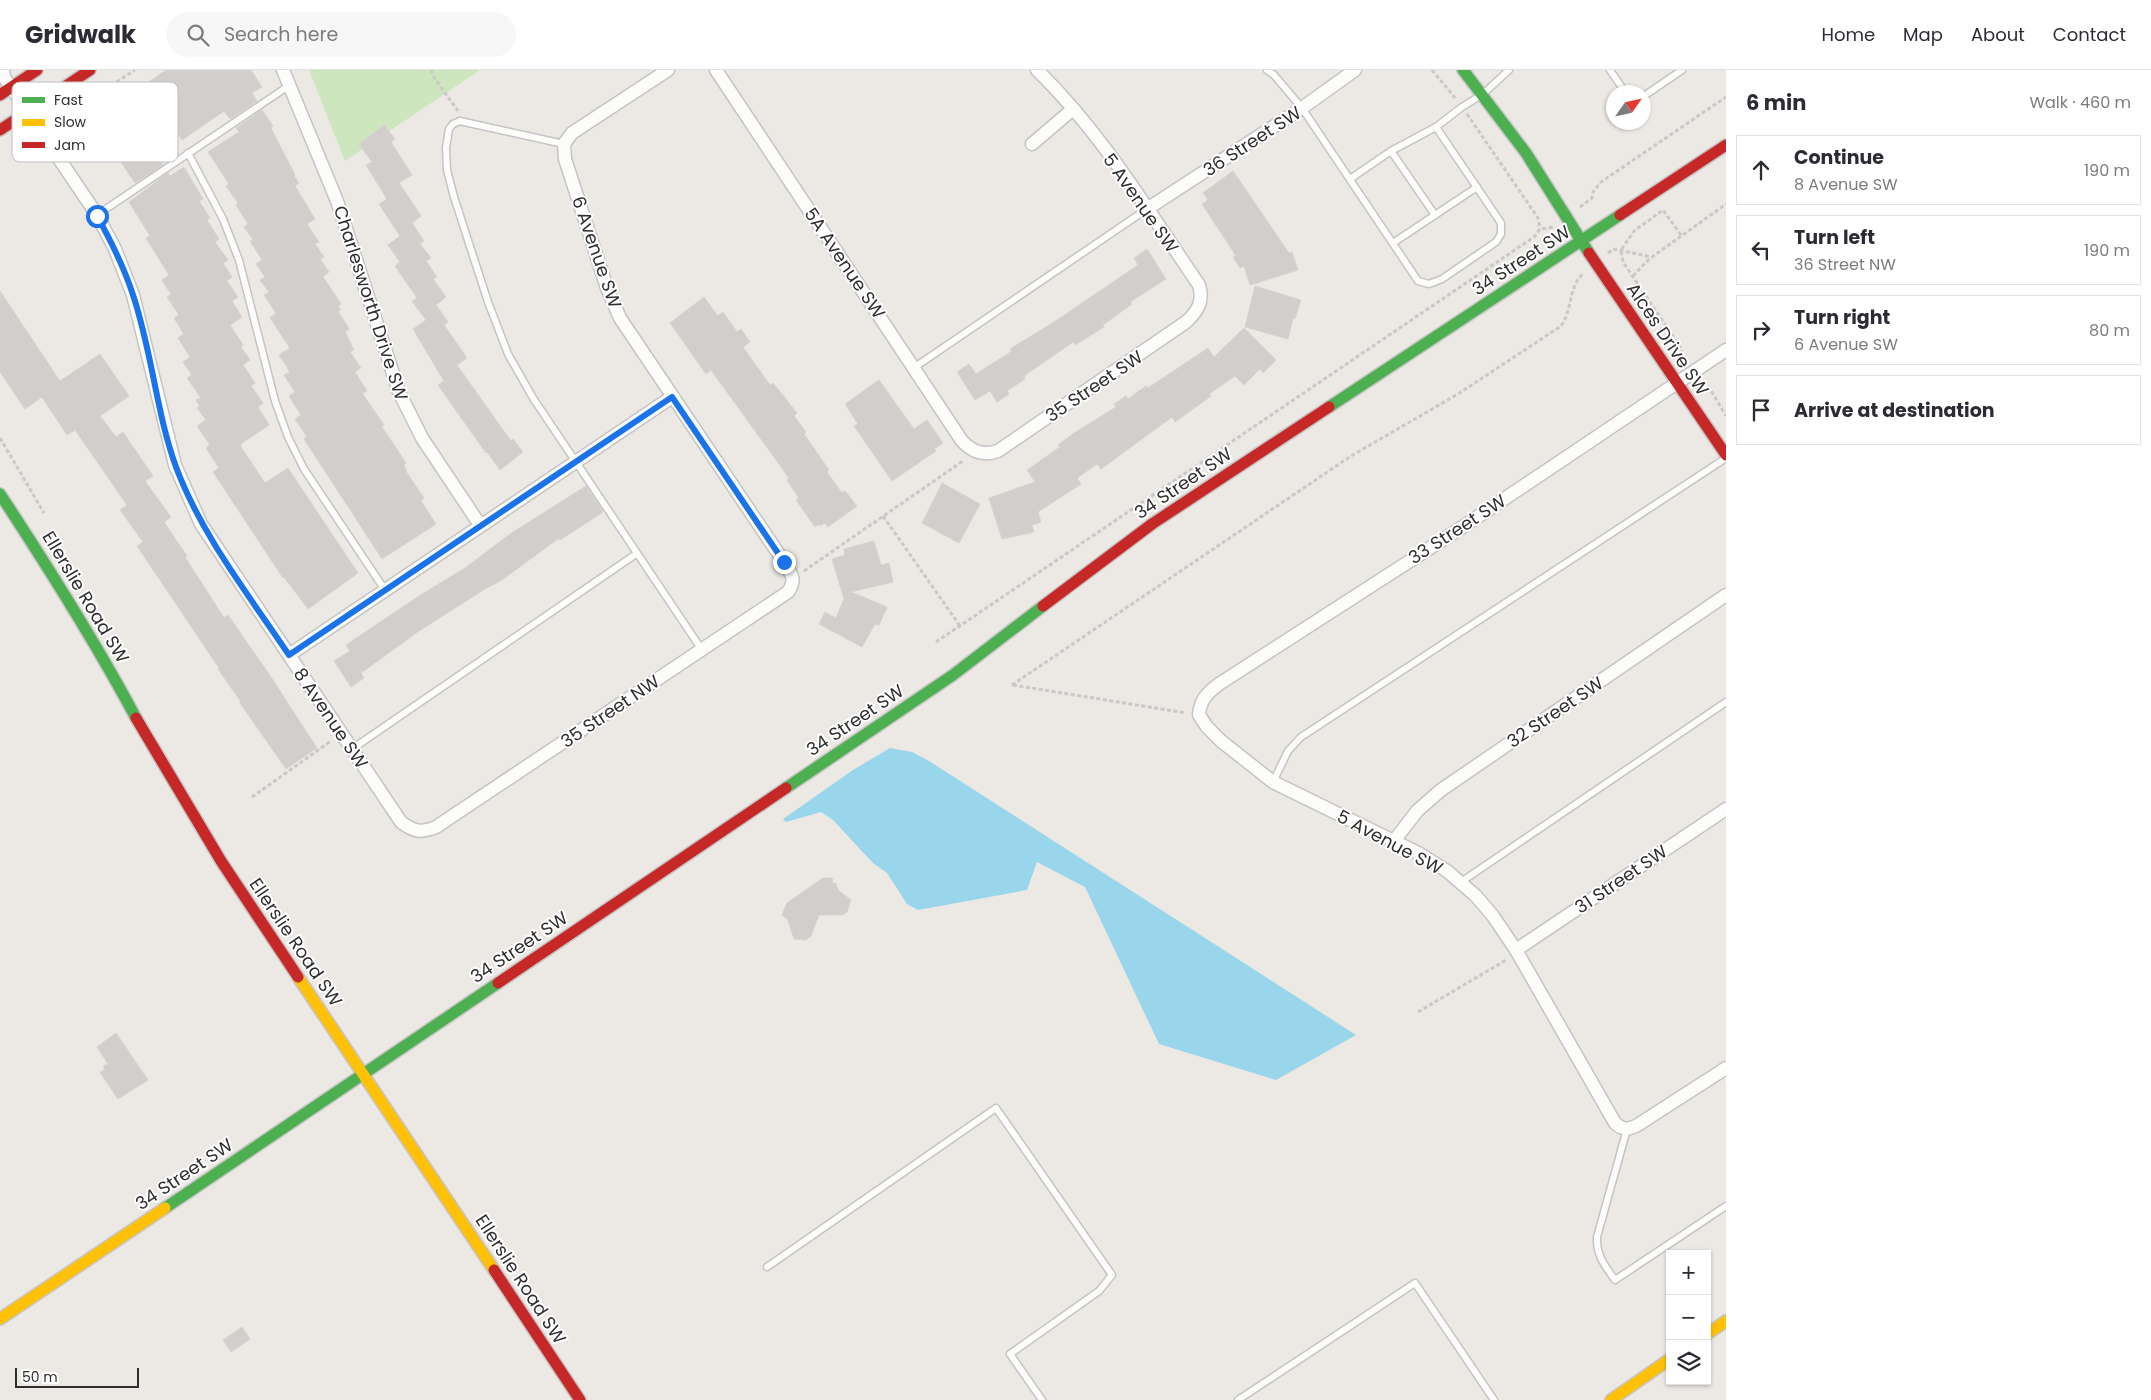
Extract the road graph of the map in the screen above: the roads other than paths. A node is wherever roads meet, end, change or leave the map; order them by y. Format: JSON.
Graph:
{"nodes":[{"id":1,"x":3,"y":70,"type":"edge"},
{"id":2,"x":37,"y":70,"type":"edge"},
{"id":3,"x":90,"y":70,"type":"edge"},
{"id":4,"x":282,"y":70,"type":"edge"},
{"id":5,"x":668,"y":70,"type":"edge"},
{"id":6,"x":716,"y":70,"type":"edge"},
{"id":7,"x":1037,"y":70,"type":"edge"},
{"id":8,"x":1267,"y":70,"type":"edge"},
{"id":9,"x":1355,"y":70,"type":"edge"},
{"id":10,"x":1463,"y":70,"type":"edge"},
{"id":11,"x":1509,"y":70,"type":"edge"},
{"id":12,"x":1610,"y":70,"type":"edge"},
{"id":13,"x":1682,"y":70,"type":"edge"},
{"id":14,"x":19,"y":82,"type":"edge"},
{"id":15,"x":72,"y":82,"type":"edge"},
{"id":16,"x":290,"y":85,"type":"junction"},
{"id":17,"x":1620,"y":85,"type":"edge"},
{"id":18,"x":6,"y":91,"type":"edge"},
{"id":19,"x":1651,"y":91,"type":"edge"},
{"id":20,"x":1483,"y":94,"type":"junction"},
{"id":21,"x":1302,"y":108,"type":"junction"},
{"id":22,"x":1072,"y":109,"type":"junction"},
{"id":23,"x":12,"y":122,"type":"edge"},
{"id":24,"x":1436,"y":127,"type":"junction"},
{"id":25,"x":0,"y":130,"type":"edge"},
{"id":26,"x":564,"y":144,"type":"junction"},
{"id":27,"x":1032,"y":144,"type":"dead end"},
{"id":28,"x":1726,"y":145,"type":"edge"},
{"id":29,"x":1391,"y":151,"type":"junction"},
{"id":30,"x":188,"y":153,"type":"junction"},
{"id":31,"x":178,"y":160,"type":"edge"},
{"id":32,"x":61,"y":162,"type":"edge"},
{"id":33,"x":175,"y":162,"type":"edge"},
{"id":34,"x":1350,"y":179,"type":"junction"},
{"id":35,"x":1477,"y":187,"type":"junction"},
{"id":36,"x":1147,"y":209,"type":"junction"},
{"id":37,"x":1435,"y":215,"type":"junction"},
{"id":38,"x":97,"y":216,"type":"junction"},
{"id":39,"x":1581,"y":242,"type":"junction"},
{"id":40,"x":1393,"y":243,"type":"junction"},
{"id":41,"x":1202,"y":300,"type":"joint"},
{"id":42,"x":1726,"y":350,"type":"edge"},
{"id":43,"x":915,"y":367,"type":"junction"},
{"id":44,"x":1677,"y":383,"type":"junction"},
{"id":45,"x":672,"y":397,"type":"junction"},
{"id":46,"x":976,"y":452,"type":"joint"},
{"id":47,"x":1726,"y":457,"type":"edge"},
{"id":48,"x":576,"y":462,"type":"junction"},
{"id":49,"x":0,"y":494,"type":"edge"},
{"id":50,"x":480,"y":525,"type":"junction"},
{"id":51,"x":636,"y":554,"type":"junction"},
{"id":52,"x":793,"y":578,"type":"joint"},
{"id":53,"x":385,"y":590,"type":"junction"},
{"id":54,"x":1726,"y":595,"type":"edge"},
{"id":55,"x":702,"y":650,"type":"junction"},
{"id":56,"x":289,"y":655,"type":"junction"},
{"id":57,"x":1726,"y":702,"type":"edge"},
{"id":58,"x":1199,"y":715,"type":"joint"},
{"id":59,"x":352,"y":748,"type":"junction"},
{"id":60,"x":1273,"y":782,"type":"junction"},
{"id":61,"x":1726,"y":809,"type":"edge"},
{"id":62,"x":418,"y":832,"type":"joint"},
{"id":63,"x":1394,"y":841,"type":"junction"},
{"id":64,"x":1461,"y":882,"type":"junction"},
{"id":65,"x":1517,"y":952,"type":"junction"},
{"id":66,"x":1726,"y":1068,"type":"edge"},
{"id":67,"x":364,"y":1073,"type":"junction"},
{"id":68,"x":1627,"y":1129,"type":"junction"},
{"id":69,"x":1726,"y":1206,"type":"edge"},
{"id":70,"x":767,"y":1267,"type":"dead end"},
{"id":71,"x":0,"y":1319,"type":"edge"},
{"id":72,"x":1726,"y":1321,"type":"edge"},
{"id":73,"x":1711,"y":1331,"type":"edge"},
{"id":74,"x":1666,"y":1363,"type":"edge"},
{"id":75,"x":580,"y":1400,"type":"edge"},
{"id":76,"x":1042,"y":1400,"type":"edge"},
{"id":77,"x":1238,"y":1400,"type":"edge"},
{"id":78,"x":1494,"y":1400,"type":"edge"},
{"id":79,"x":1611,"y":1400,"type":"edge"}],
"edges":[{"from":1,"to":18,"type":"street","name":"8 Avenue SW"},
{"from":2,"to":14,"type":"main road"},
{"from":3,"to":15,"type":"main road"},
{"from":4,"to":16,"type":"street","name":"Charlesworth Drive SW"},
{"from":5,"to":26,"type":"street"},
{"from":6,"to":43,"type":"street","name":"5A Avenue SW"},
{"from":7,"to":22,"type":"street","name":"5 Avenue SW"},
{"from":8,"to":21,"type":"lane"},
{"from":9,"to":21,"type":"street","name":"36 Street SW"},
{"from":10,"to":20,"type":"main road"},
{"from":11,"to":20,"type":"lane"},
{"from":12,"to":17,"type":"lane"},
{"from":13,"to":19,"type":"lane"},
{"from":16,"to":30,"type":"lane"},
{"from":16,"to":50,"type":"street","name":"Charlesworth Drive SW"},
{"from":20,"to":24,"type":"lane"},
{"from":20,"to":39,"type":"main road"},
{"from":21,"to":34,"type":"lane"},
{"from":21,"to":36,"type":"street","name":"36 Street SW"},
{"from":22,"to":27,"type":"street"},
{"from":22,"to":36,"type":"street","name":"5 Avenue SW"},
{"from":23,"to":25,"type":"main road"},
{"from":24,"to":29,"type":"lane"},
{"from":24,"to":35,"type":"lane"},
{"from":26,"to":45,"type":"street","name":"6 Avenue SW"},
{"from":26,"to":48,"type":"lane"},
{"from":28,"to":39,"type":"main road","name":"34 Street SW"},
{"from":29,"to":34,"type":"lane"},
{"from":29,"to":37,"type":"lane"},
{"from":30,"to":31,"type":"lane"},
{"from":30,"to":53,"type":"lane"},
{"from":32,"to":38,"type":"street","name":"8 Avenue SW"},
{"from":33,"to":38,"type":"lane"},
{"from":34,"to":40,"type":"lane"},
{"from":35,"to":37,"type":"lane"},
{"from":35,"to":40,"type":"lane"},
{"from":36,"to":41,"type":"street","name":"5 Avenue SW"},
{"from":36,"to":43,"type":"lane"},
{"from":37,"to":40,"type":"lane"},
{"from":38,"to":56,"type":"street","name":"8 Avenue SW"},
{"from":39,"to":44,"type":"main road","name":"Alces Drive SW"},
{"from":39,"to":67,"type":"main road","name":"34 Street SW"},
{"from":41,"to":46,"type":"street","name":"35 Street SW"},
{"from":42,"to":44,"type":"street","name":"33 Street SW"},
{"from":43,"to":46,"type":"street","name":"5A Avenue SW"},
{"from":44,"to":47,"type":"main road","name":"Alces Drive SW"},
{"from":44,"to":58,"type":"street","name":"33 Street SW"},
{"from":45,"to":48,"type":"street"},
{"from":45,"to":52,"type":"street","name":"6 Avenue SW"},
{"from":47,"to":60,"type":"lane"},
{"from":48,"to":50,"type":"street"},
{"from":48,"to":51,"type":"lane"},
{"from":49,"to":67,"type":"main road","name":"Ellerslie Road SW"},
{"from":50,"to":53,"type":"street"},
{"from":51,"to":55,"type":"lane"},
{"from":51,"to":59,"type":"lane"},
{"from":52,"to":55,"type":"street","name":"35 Street NW"},
{"from":53,"to":56,"type":"street"},
{"from":54,"to":63,"type":"street","name":"32 Street SW"},
{"from":55,"to":62,"type":"street","name":"35 Street NW"},
{"from":56,"to":59,"type":"street","name":"8 Avenue SW"},
{"from":57,"to":64,"type":"lane"},
{"from":58,"to":60,"type":"street","name":"5 Avenue SW"},
{"from":59,"to":62,"type":"street","name":"8 Avenue SW"},
{"from":60,"to":63,"type":"street","name":"5 Avenue SW"},
{"from":61,"to":65,"type":"street","name":"31 Street SW"},
{"from":63,"to":64,"type":"street","name":"5 Avenue SW"},
{"from":64,"to":65,"type":"street","name":"5 Avenue SW"},
{"from":65,"to":68,"type":"street","name":"5 Avenue SW"},
{"from":66,"to":68,"type":"street"},
{"from":67,"to":71,"type":"main road","name":"34 Street SW"},
{"from":67,"to":75,"type":"main road","name":"Ellerslie Road SW"},
{"from":68,"to":69,"type":"lane"},
{"from":70,"to":76,"type":"lane"},
{"from":72,"to":73,"type":"main road"},
{"from":74,"to":79,"type":"main road"},
{"from":77,"to":78,"type":"lane"}]}
